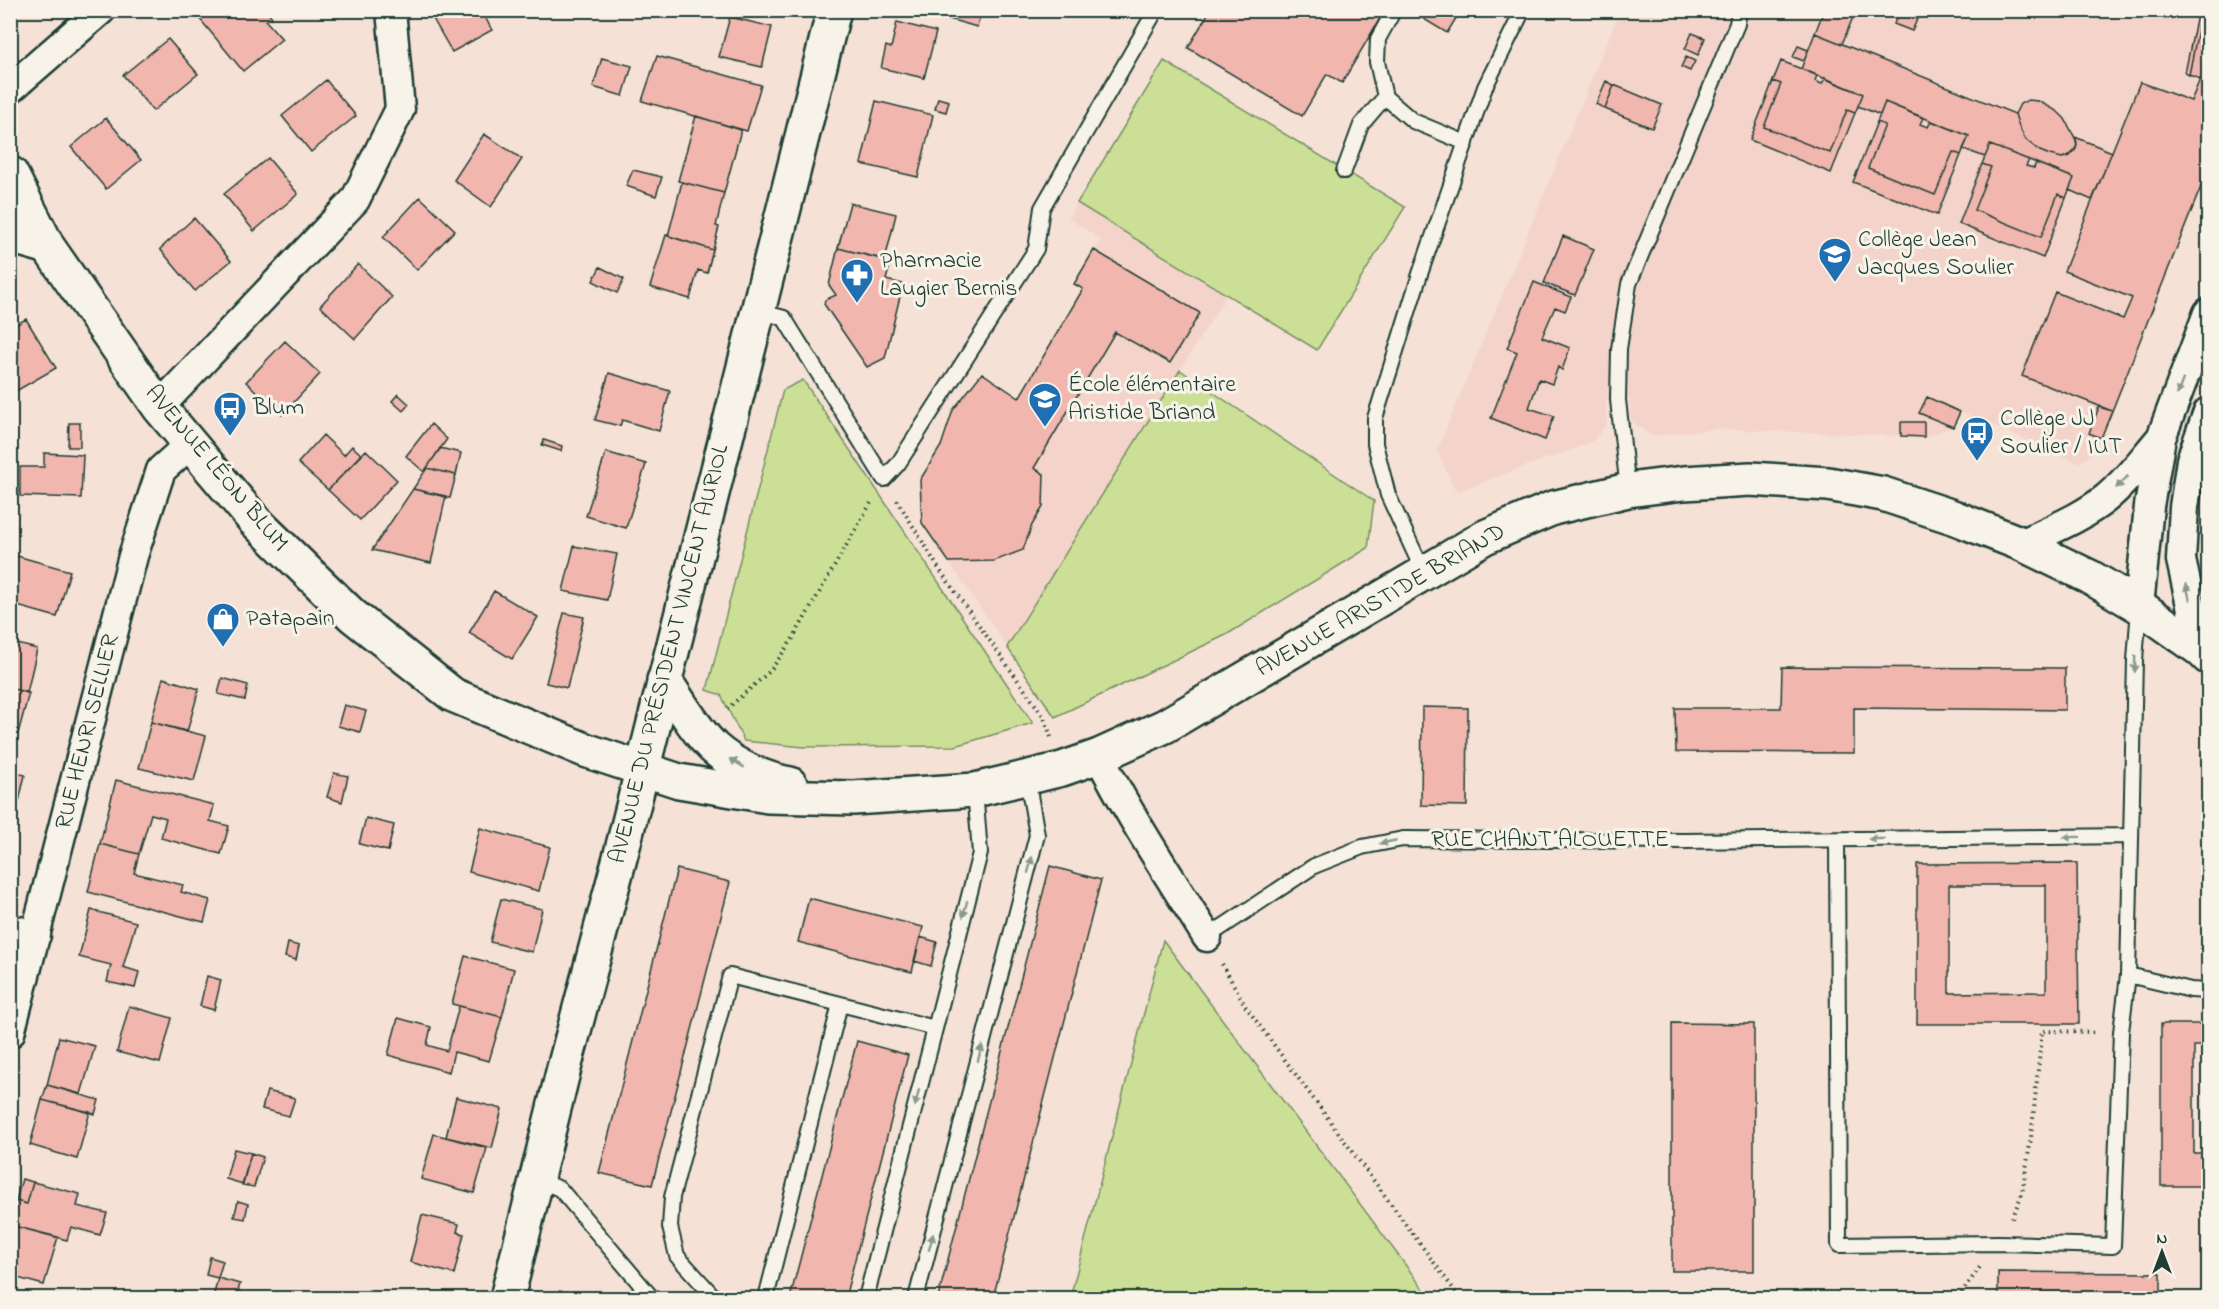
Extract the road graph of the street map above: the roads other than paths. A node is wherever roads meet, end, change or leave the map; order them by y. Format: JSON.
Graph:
{"nodes":[{"id":1,"x":101,"y":10,"type":"edge"},
{"id":2,"x":391,"y":10,"type":"edge"},
{"id":3,"x":834,"y":10,"type":"edge"},
{"id":4,"x":1156,"y":10,"type":"edge"},
{"id":5,"x":1394,"y":10,"type":"edge"},
{"id":6,"x":1523,"y":10,"type":"edge"},
{"id":7,"x":1739,"y":10,"type":"edge"},
{"id":8,"x":10,"y":89,"type":"edge"},
{"id":9,"x":1385,"y":97,"type":"junction"},
{"id":10,"x":1466,"y":143,"type":"junction"},
{"id":11,"x":10,"y":148,"type":"edge"},
{"id":12,"x":1344,"y":171,"type":"dead end"},
{"id":13,"x":11,"y":175,"type":"edge"},
{"id":14,"x":10,"y":236,"type":"edge"},
{"id":15,"x":48,"y":247,"type":"junction"},
{"id":16,"x":758,"y":311,"type":"junction"},
{"id":17,"x":2208,"y":313,"type":"edge"},
{"id":18,"x":159,"y":407,"type":"junction"},
{"id":19,"x":2208,"y":412,"type":"edge"},
{"id":20,"x":2161,"y":438,"type":"junction"},
{"id":21,"x":190,"y":444,"type":"junction"},
{"id":22,"x":1628,"y":490,"type":"junction"},
{"id":23,"x":2022,"y":544,"type":"junction"},
{"id":24,"x":1423,"y":571,"type":"junction"},
{"id":25,"x":2139,"y":606,"type":"junction"},
{"id":26,"x":2204,"y":654,"type":"edge"},
{"id":27,"x":664,"y":680,"type":"junction"},
{"id":28,"x":1100,"y":756,"type":"junction"},
{"id":29,"x":641,"y":769,"type":"junction"},
{"id":30,"x":1027,"y":778,"type":"junction"},
{"id":31,"x":975,"y":790,"type":"junction"},
{"id":32,"x":853,"y":798,"type":"junction"},
{"id":33,"x":2130,"y":836,"type":"junction"},
{"id":34,"x":1837,"y":840,"type":"junction"},
{"id":35,"x":23,"y":932,"type":"edge"},
{"id":36,"x":1207,"y":937,"type":"joint"},
{"id":37,"x":2128,"y":975,"type":"junction"},
{"id":38,"x":2208,"y":991,"type":"edge"},
{"id":39,"x":840,"y":1004,"type":"junction"},
{"id":40,"x":935,"y":1028,"type":"junction"},
{"id":41,"x":10,"y":1033,"type":"edge"},
{"id":42,"x":537,"y":1179,"type":"junction"},
{"id":43,"x":507,"y":1299,"type":"edge"},
{"id":44,"x":652,"y":1299,"type":"edge"},
{"id":45,"x":715,"y":1299,"type":"edge"},
{"id":46,"x":766,"y":1299,"type":"edge"},
{"id":47,"x":866,"y":1299,"type":"edge"},
{"id":48,"x":916,"y":1299,"type":"edge"}],
"edges":[{"from":1,"to":8,"type":"street"},
{"from":2,"to":18,"type":"street"},
{"from":3,"to":16,"type":"main road","name":"AVENUE DU PRÉSIDENT VINCENT AURIOL"},
{"from":4,"to":16,"type":"lane"},
{"from":5,"to":9,"type":"lane"},
{"from":6,"to":10,"type":"lane"},
{"from":7,"to":22,"type":"lane"},
{"from":9,"to":10,"type":"lane"},
{"from":9,"to":12,"type":"lane"},
{"from":10,"to":24,"type":"lane"},
{"from":11,"to":13,"type":"main road","name":"AVENUE LÉON BLUM"},
{"from":13,"to":15,"type":"main road","name":"AVENUE LÉON BLUM"},
{"from":14,"to":15,"type":"main road"},
{"from":15,"to":18,"type":"main road","name":"AVENUE LÉON BLUM"},
{"from":16,"to":27,"type":"main road","name":"AVENUE DU PRÉSIDENT VINCENT AURIOL"},
{"from":17,"to":20,"type":"street","one_way":true},
{"from":18,"to":21,"type":"main road","name":"AVENUE LÉON BLUM"},
{"from":26,"to":19,"type":"street","one_way":true},
{"from":20,"to":23,"type":"street","one_way":true},
{"from":20,"to":25,"type":"street"},
{"from":21,"to":29,"type":"main road","name":"AVENUE LÉON BLUM"},
{"from":21,"to":35,"type":"street","name":"RUE HENRI SELLIER"},
{"from":22,"to":23,"type":"main road","name":"AVENUE ARISTIDE BRIAND"},
{"from":22,"to":24,"type":"main road","name":"AVENUE ARISTIDE BRIAND"},
{"from":23,"to":25,"type":"main road","name":"AVENUE ARISTIDE BRIAND"},
{"from":24,"to":28,"type":"main road","name":"AVENUE ARISTIDE BRIAND"},
{"from":25,"to":26,"type":"main road","name":"AVENUE ARISTIDE BRIAND"},
{"from":25,"to":33,"type":"lane","one_way":true},
{"from":27,"to":29,"type":"main road","name":"AVENUE DU PRÉSIDENT VINCENT AURIOL"},
{"from":32,"to":27,"type":"main road","one_way":true},
{"from":28,"to":30,"type":"main road","name":"AVENUE ARISTIDE BRIAND"},
{"from":28,"to":36,"type":"street"},
{"from":29,"to":32,"type":"main road","name":"AVENUE ARISTIDE BRIAND"},
{"from":29,"to":42,"type":"main road","name":"AVENUE DU PRÉSIDENT VINCENT AURIOL"},
{"from":30,"to":31,"type":"main road","name":"AVENUE ARISTIDE BRIAND"},
{"from":48,"to":30,"type":"lane","one_way":true},
{"from":31,"to":32,"type":"main road","name":"AVENUE ARISTIDE BRIAND"},
{"from":31,"to":40,"type":"lane","one_way":true},
{"from":33,"to":34,"type":"lane","name":"RUE CHANT ALOUETTE","one_way":true},
{"from":33,"to":37,"type":"lane"},
{"from":34,"to":36,"type":"lane","name":"RUE CHANT ALOUETTE","one_way":true},
{"from":34,"to":37,"type":"lane"},
{"from":35,"to":41,"type":"street","name":"RUE HENRI SELLIER"},
{"from":37,"to":38,"type":"lane"},
{"from":39,"to":40,"type":"lane"},
{"from":39,"to":45,"type":"lane"},
{"from":39,"to":46,"type":"lane"},
{"from":40,"to":47,"type":"lane","one_way":true},
{"from":42,"to":43,"type":"main road","name":"AVENUE DU PRÉSIDENT VINCENT AURIOL"},
{"from":42,"to":44,"type":"lane"}]}
